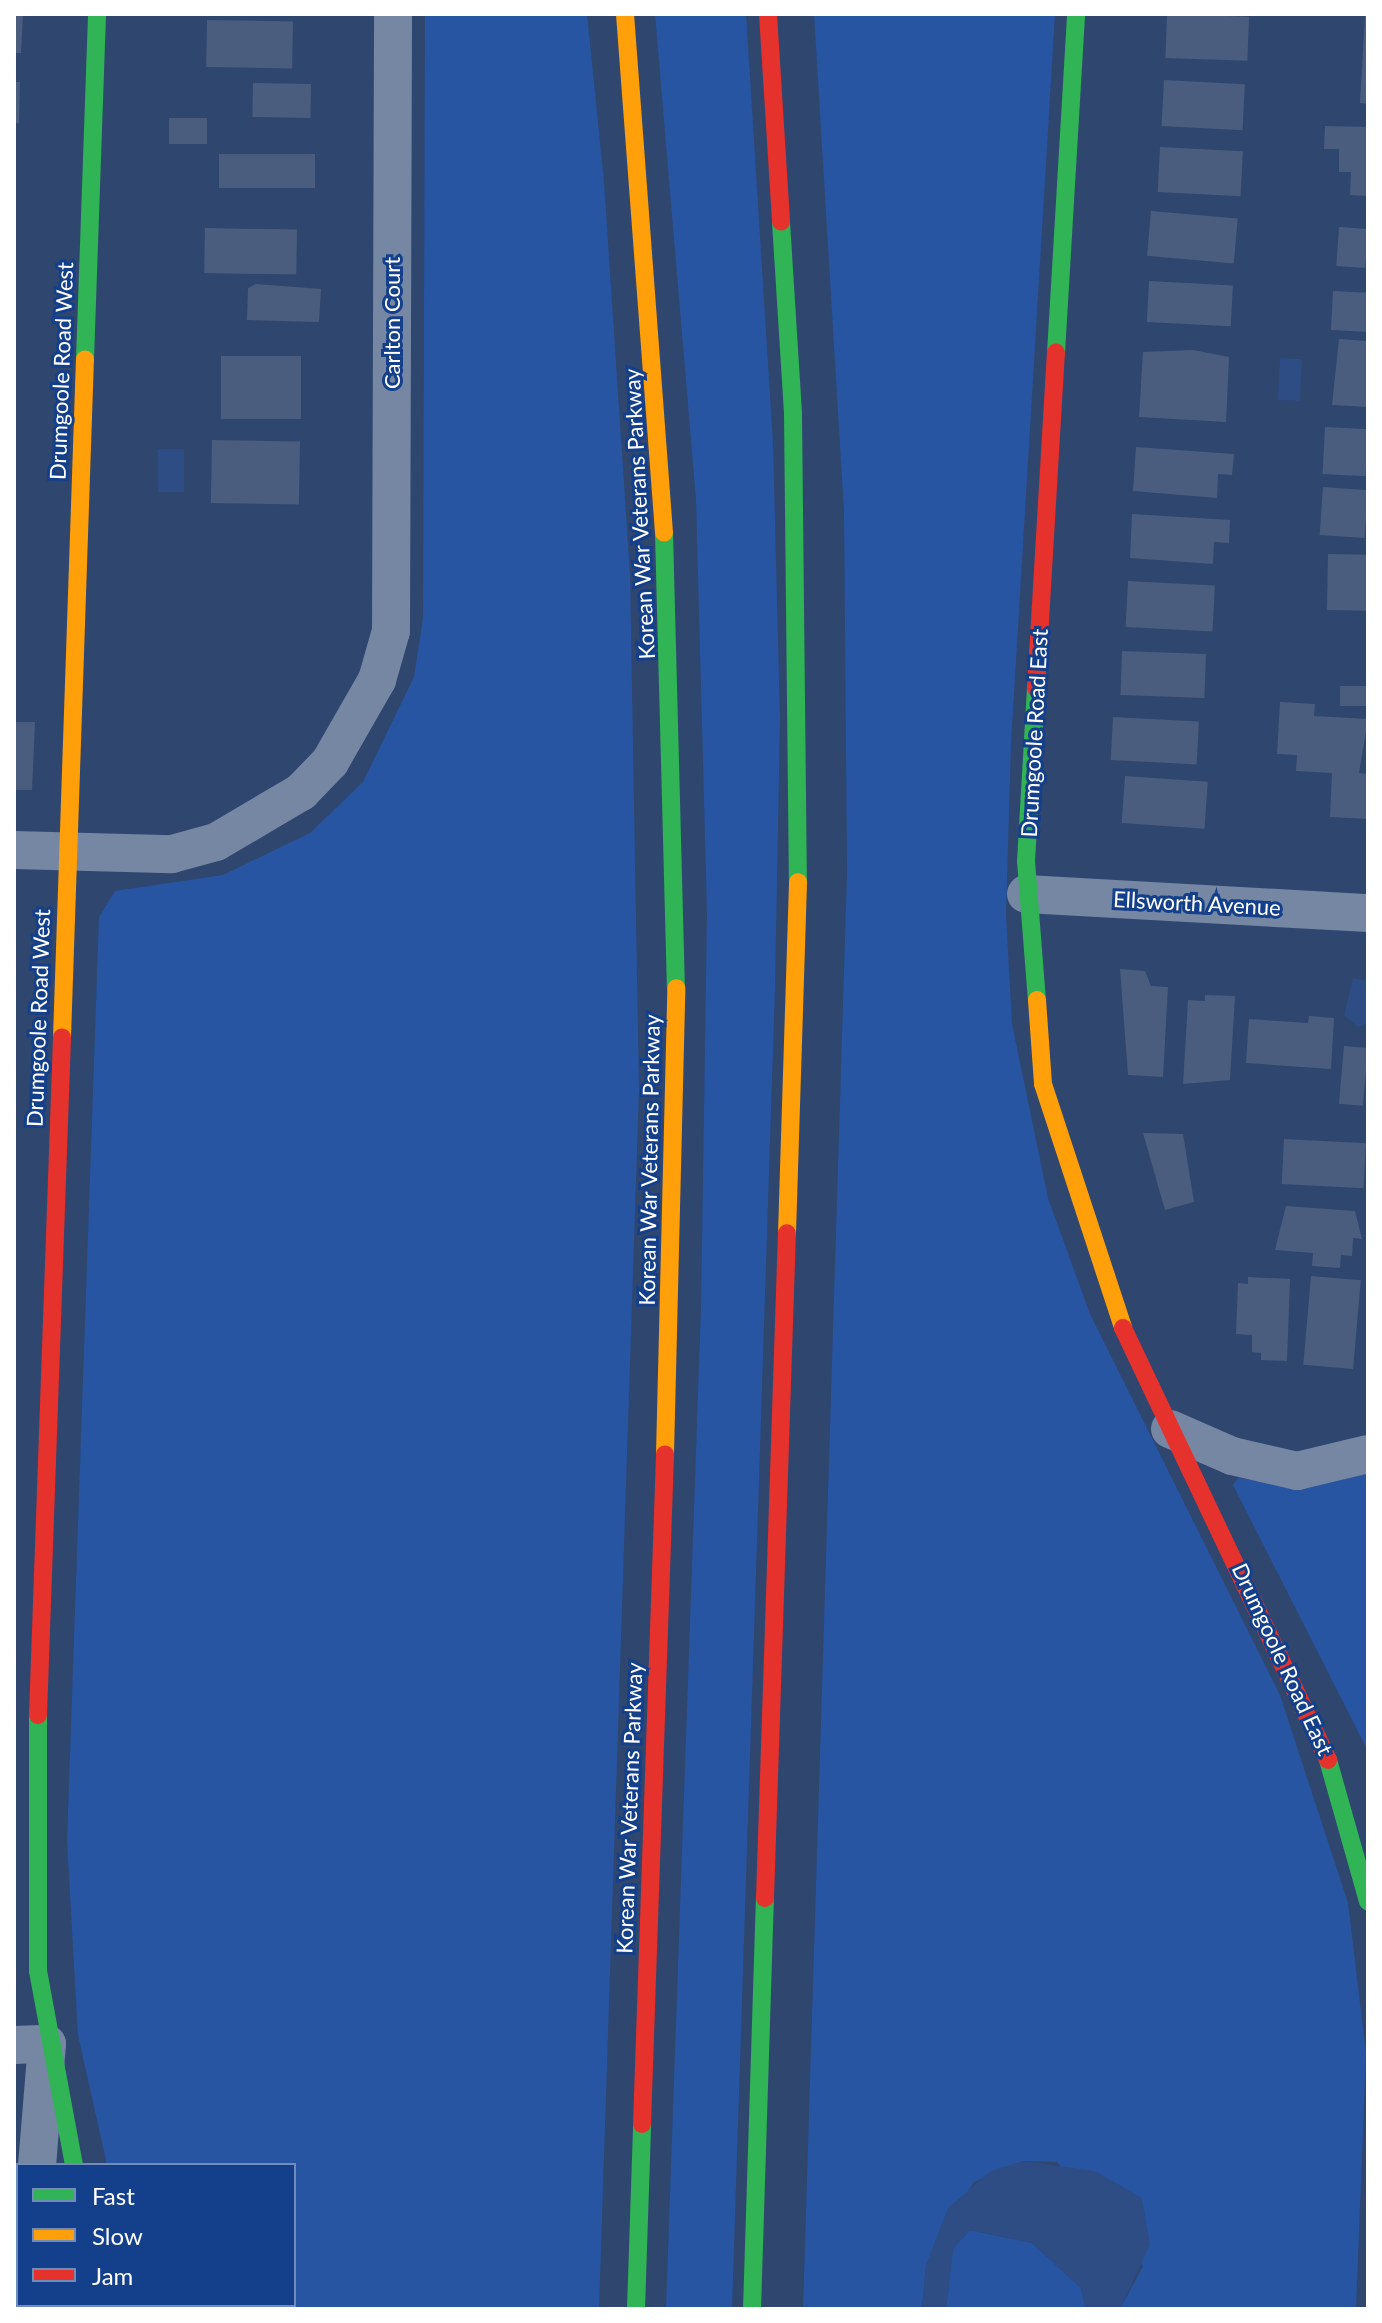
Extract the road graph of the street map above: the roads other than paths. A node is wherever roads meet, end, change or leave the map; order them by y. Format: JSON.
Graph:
{"nodes":[{"id":1,"x":97,"y":14,"type":"edge"},
{"id":2,"x":393,"y":14,"type":"edge"},
{"id":3,"x":625,"y":14,"type":"edge"},
{"id":4,"x":768,"y":14,"type":"edge"},
{"id":5,"x":1076,"y":14,"type":"edge"},
{"id":6,"x":14,"y":850,"type":"edge"},
{"id":7,"x":68,"y":852,"type":"junction"},
{"id":8,"x":1026,"y":894,"type":"junction"},
{"id":9,"x":1368,"y":913,"type":"edge"},
{"id":10,"x":1170,"y":1429,"type":"junction"},
{"id":11,"x":1368,"y":1454,"type":"edge"},
{"id":12,"x":1368,"y":1901,"type":"edge"},
{"id":13,"x":30,"y":2045,"type":"edge"},
{"id":14,"x":37,"y":2163,"type":"edge"},
{"id":15,"x":73,"y":2163,"type":"edge"},
{"id":16,"x":636,"y":2309,"type":"edge"},
{"id":17,"x":752,"y":2309,"type":"edge"}],
"edges":[{"from":1,"to":7,"type":"main road","name":"Drumgoole Road West"},
{"from":2,"to":7,"type":"street","name":"Carlton Court"},
{"from":3,"to":16,"type":"main road","name":"Korean War Veterans Parkway"},
{"from":4,"to":17,"type":"main road"},
{"from":5,"to":8,"type":"main road","name":"Drumgoole Road East"},
{"from":6,"to":7,"type":"street"},
{"from":7,"to":13,"type":"main road","name":"Drumgoole Road West"},
{"from":8,"to":9,"type":"street","name":"Ellsworth Avenue"},
{"from":8,"to":10,"type":"main road","name":"Drumgoole Road East"},
{"from":10,"to":11,"type":"street"},
{"from":10,"to":12,"type":"main road","name":"Drumgoole Road East"},
{"from":13,"to":14,"type":"street"},
{"from":13,"to":15,"type":"main road","name":"Drumgoole Road West"}]}
